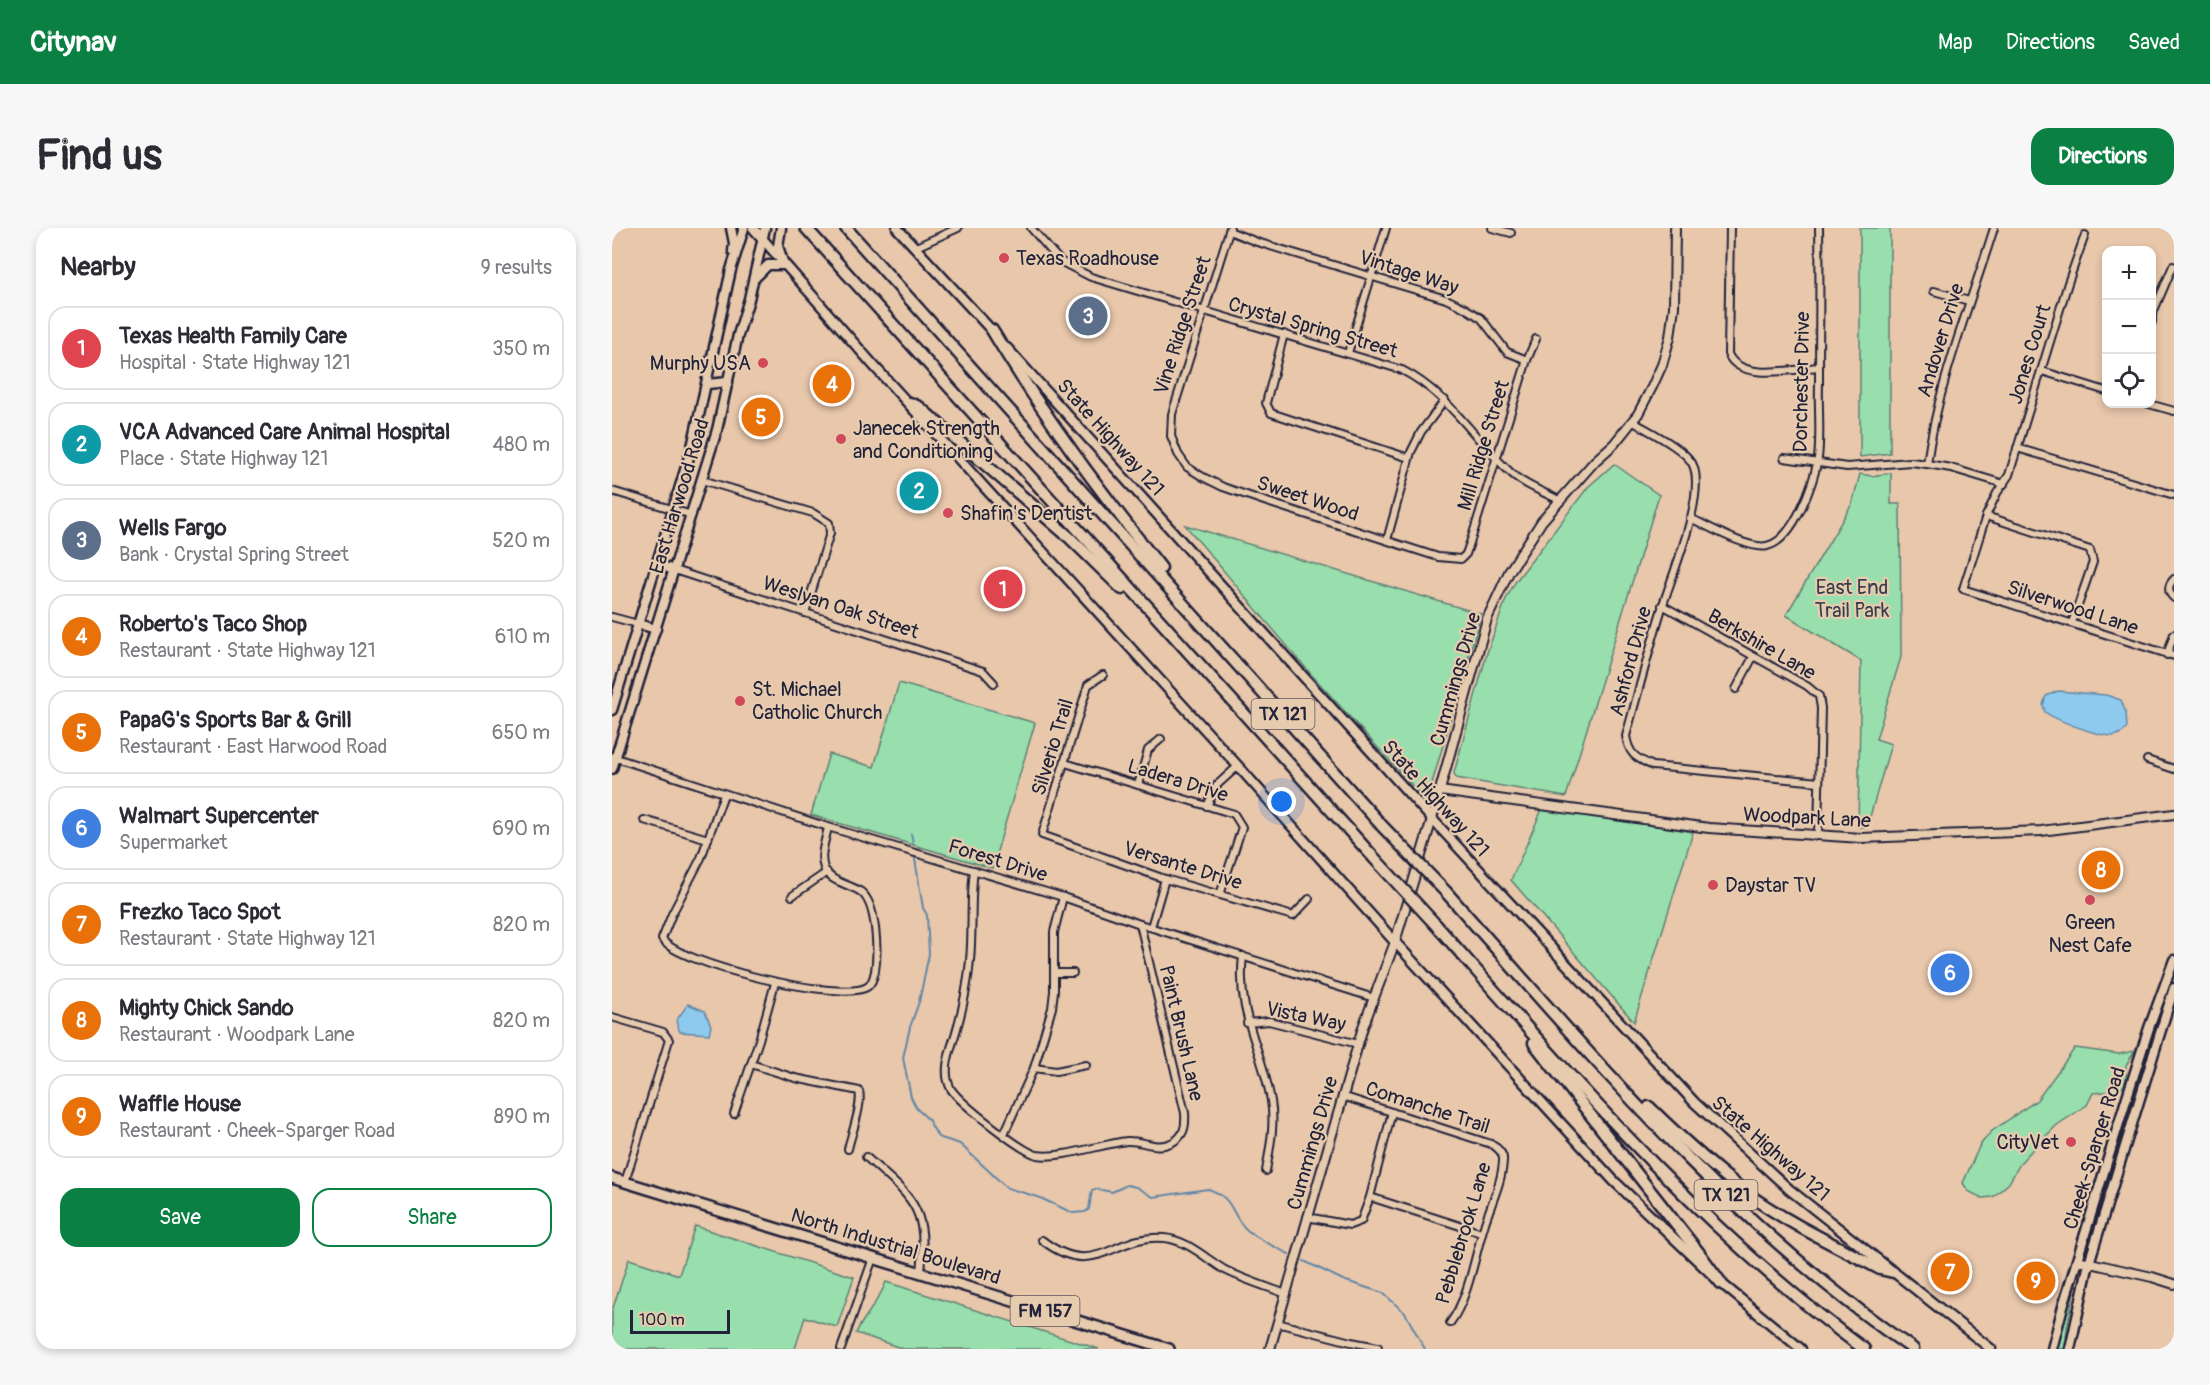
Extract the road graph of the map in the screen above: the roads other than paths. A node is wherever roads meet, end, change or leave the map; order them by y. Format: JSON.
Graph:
{"nodes":[{"id":1,"x":731,"y":228,"type":"edge"},
{"id":2,"x":744,"y":228,"type":"edge"},
{"id":3,"x":753,"y":228,"type":"edge"},
{"id":4,"x":765,"y":228,"type":"edge"},
{"id":5,"x":781,"y":228,"type":"edge"},
{"id":6,"x":806,"y":228,"type":"edge"},
{"id":7,"x":846,"y":228,"type":"edge"},
{"id":8,"x":897,"y":228,"type":"edge"},
{"id":9,"x":958,"y":228,"type":"edge"},
{"id":10,"x":1031,"y":228,"type":"edge"},
{"id":11,"x":1386,"y":228,"type":"edge"},
{"id":12,"x":1492,"y":228,"type":"edge"},
{"id":13,"x":1675,"y":228,"type":"edge"},
{"id":14,"x":1730,"y":228,"type":"edge"},
{"id":15,"x":1819,"y":228,"type":"edge"},
{"id":16,"x":1994,"y":228,"type":"edge"},
{"id":17,"x":1230,"y":230,"type":"edge"},
{"id":18,"x":1511,"y":233,"type":"dead end"},
{"id":19,"x":2085,"y":235,"type":"dead end"},
{"id":20,"x":762,"y":239,"type":"junction"},
{"id":21,"x":916,"y":247,"type":"junction"},
{"id":22,"x":784,"y":265,"type":"junction"},
{"id":23,"x":2173,"y":266,"type":"edge"},
{"id":24,"x":731,"y":270,"type":"junction"},
{"id":25,"x":1371,"y":277,"type":"junction"},
{"id":26,"x":754,"y":279,"type":"junction"},
{"id":27,"x":1934,"y":291,"type":"dead end"},
{"id":28,"x":1969,"y":301,"type":"junction"},
{"id":29,"x":2156,"y":306,"type":"edge"},
{"id":30,"x":1203,"y":312,"type":"junction"},
{"id":31,"x":992,"y":330,"type":"junction"},
{"id":32,"x":1284,"y":334,"type":"junction"},
{"id":33,"x":1536,"y":339,"type":"dead end"},
{"id":34,"x":1347,"y":353,"type":"junction"},
{"id":35,"x":1527,"y":360,"type":"junction"},
{"id":36,"x":1819,"y":367,"type":"junction"},
{"id":37,"x":2042,"y":371,"type":"junction"},
{"id":38,"x":729,"y":382,"type":"junction"},
{"id":39,"x":707,"y":384,"type":"junction"},
{"id":40,"x":2102,"y":390,"type":"edge"},
{"id":41,"x":1445,"y":400,"type":"junction"},
{"id":42,"x":910,"y":404,"type":"junction"},
{"id":43,"x":2156,"y":406,"type":"edge"},
{"id":44,"x":2174,"y":411,"type":"edge"},
{"id":45,"x":1632,"y":421,"type":"junction"},
{"id":46,"x":1171,"y":432,"type":"joint"},
{"id":47,"x":2017,"y":448,"type":"junction"},
{"id":48,"x":1409,"y":458,"type":"junction"},
{"id":49,"x":1497,"y":458,"type":"junction"},
{"id":50,"x":1784,"y":458,"type":"dead end"},
{"id":51,"x":1816,"y":464,"type":"junction"},
{"id":52,"x":1928,"y":464,"type":"junction"},
{"id":53,"x":702,"y":480,"type":"junction"},
{"id":54,"x":2004,"y":484,"type":"junction"},
{"id":55,"x":612,"y":491,"type":"edge"},
{"id":56,"x":2174,"y":495,"type":"edge"},
{"id":57,"x":1561,"y":501,"type":"junction"},
{"id":58,"x":673,"y":509,"type":"junction"},
{"id":59,"x":692,"y":515,"type":"junction"},
{"id":60,"x":1986,"y":516,"type":"junction"},
{"id":61,"x":1690,"y":518,"type":"junction"},
{"id":62,"x":1387,"y":540,"type":"junction"},
{"id":63,"x":1461,"y":559,"type":"joint"},
{"id":64,"x":656,"y":564,"type":"junction"},
{"id":65,"x":674,"y":570,"type":"junction"},
{"id":66,"x":2174,"y":579,"type":"edge"},
{"id":67,"x":1963,"y":589,"type":"joint"},
{"id":68,"x":2174,"y":598,"type":"edge"},
{"id":69,"x":1182,"y":601,"type":"junction"},
{"id":70,"x":1662,"y":605,"type":"junction"},
{"id":71,"x":805,"y":612,"type":"junction"},
{"id":72,"x":1153,"y":614,"type":"junction"},
{"id":73,"x":612,"y":617,"type":"edge"},
{"id":74,"x":2072,"y":623,"type":"junction"},
{"id":75,"x":638,"y":624,"type":"junction"},
{"id":76,"x":656,"y":629,"type":"junction"},
{"id":77,"x":2174,"y":634,"type":"edge"},
{"id":78,"x":2171,"y":655,"type":"edge"},
{"id":79,"x":1753,"y":657,"type":"junction"},
{"id":80,"x":1102,"y":675,"type":"dead end"},
{"id":81,"x":994,"y":682,"type":"dead end"},
{"id":82,"x":1736,"y":689,"type":"dead end"},
{"id":83,"x":616,"y":696,"type":"junction"},
{"id":84,"x":633,"y":702,"type":"junction"},
{"id":85,"x":612,"y":710,"type":"edge"},
{"id":86,"x":1161,"y":739,"type":"dead end"},
{"id":87,"x":614,"y":758,"type":"edge"},
{"id":88,"x":2147,"y":760,"type":"dead end"},
{"id":89,"x":1065,"y":763,"type":"junction"},
{"id":90,"x":1238,"y":766,"type":"junction"},
{"id":91,"x":612,"y":769,"type":"edge"},
{"id":92,"x":2174,"y":769,"type":"edge"},
{"id":93,"x":1819,"y":782,"type":"junction"},
{"id":94,"x":1138,"y":785,"type":"junction"},
{"id":95,"x":1440,"y":791,"type":"junction"},
{"id":96,"x":724,"y":794,"type":"junction"},
{"id":97,"x":1207,"y":806,"type":"junction"},
{"id":98,"x":2174,"y":814,"type":"edge"},
{"id":99,"x":1432,"y":819,"type":"junction"},
{"id":100,"x":644,"y":820,"type":"dead end"},
{"id":101,"x":828,"y":827,"type":"junction"},
{"id":102,"x":1818,"y":834,"type":"junction"},
{"id":103,"x":1042,"y":835,"type":"joint"},
{"id":104,"x":708,"y":839,"type":"junction"},
{"id":105,"x":974,"y":870,"type":"junction"},
{"id":106,"x":827,"y":872,"type":"junction"},
{"id":107,"x":1165,"y":879,"type":"junction"},
{"id":108,"x":1220,"y":895,"type":"junction"},
{"id":109,"x":792,"y":896,"type":"dead end"},
{"id":110,"x":1063,"y":897,"type":"junction"},
{"id":111,"x":1309,"y":899,"type":"dead end"},
{"id":112,"x":1140,"y":924,"type":"junction"},
{"id":113,"x":1151,"y":927,"type":"junction"},
{"id":114,"x":1395,"y":942,"type":"junction"},
{"id":115,"x":1243,"y":956,"type":"junction"},
{"id":116,"x":2174,"y":960,"type":"edge"},
{"id":117,"x":1054,"y":973,"type":"junction"},
{"id":118,"x":1073,"y":973,"type":"dead end"},
{"id":119,"x":775,"y":982,"type":"junction"},
{"id":120,"x":2174,"y":988,"type":"edge"},
{"id":121,"x":1374,"y":998,"type":"junction"},
{"id":122,"x":612,"y":1017,"type":"edge"},
{"id":123,"x":1560,"y":1019,"type":"junction"},
{"id":124,"x":1523,"y":1022,"type":"junction"},
{"id":125,"x":1248,"y":1023,"type":"junction"},
{"id":126,"x":2149,"y":1028,"type":"junction"},
{"id":127,"x":2161,"y":1032,"type":"junction"},
{"id":128,"x":1358,"y":1044,"type":"junction"},
{"id":129,"x":751,"y":1065,"type":"junction"},
{"id":130,"x":1086,"y":1065,"type":"dead end"},
{"id":131,"x":1035,"y":1068,"type":"junction"},
{"id":132,"x":1342,"y":1096,"type":"junction"},
{"id":133,"x":2126,"y":1100,"type":"junction"},
{"id":134,"x":2139,"y":1104,"type":"junction"},
{"id":135,"x":1392,"y":1112,"type":"junction"},
{"id":136,"x":734,"y":1114,"type":"dead end"},
{"id":137,"x":1004,"y":1134,"type":"junction"},
{"id":138,"x":848,"y":1149,"type":"dead end"},
{"id":139,"x":1501,"y":1152,"type":"joint"},
{"id":140,"x":866,"y":1157,"type":"dead end"},
{"id":141,"x":1266,"y":1171,"type":"dead end"},
{"id":142,"x":612,"y":1178,"type":"edge"},
{"id":143,"x":625,"y":1182,"type":"junction"},
{"id":144,"x":1370,"y":1197,"type":"junction"},
{"id":145,"x":1307,"y":1217,"type":"junction"},
{"id":146,"x":1482,"y":1233,"type":"junction"},
{"id":147,"x":1042,"y":1240,"type":"dead end"},
{"id":148,"x":873,"y":1258,"type":"junction"},
{"id":149,"x":2077,"y":1260,"type":"junction"},
{"id":150,"x":2089,"y":1263,"type":"junction"},
{"id":151,"x":921,"y":1272,"type":"junction"},
{"id":152,"x":1893,"y":1272,"type":"junction"},
{"id":153,"x":1720,"y":1284,"type":"junction"},
{"id":154,"x":2174,"y":1284,"type":"edge"},
{"id":155,"x":1286,"y":1294,"type":"junction"},
{"id":156,"x":1277,"y":1323,"type":"junction"},
{"id":157,"x":1450,"y":1323,"type":"dead end"},
{"id":158,"x":1378,"y":1347,"type":"dead end"},
{"id":159,"x":841,"y":1349,"type":"edge"},
{"id":160,"x":1169,"y":1349,"type":"edge"},
{"id":161,"x":1270,"y":1349,"type":"edge"},
{"id":162,"x":1801,"y":1349,"type":"edge"},
{"id":163,"x":1864,"y":1349,"type":"edge"},
{"id":164,"x":1913,"y":1349,"type":"edge"},
{"id":165,"x":1991,"y":1349,"type":"edge"},
{"id":166,"x":2052,"y":1349,"type":"edge"},
{"id":167,"x":2070,"y":1349,"type":"edge"}],
"edges":[{"from":1,"to":24,"type":"main road"},
{"from":2,"to":24,"type":"main road","name":"East Harwood Road"},
{"from":3,"to":20,"type":"main road"},
{"from":4,"to":20,"type":"main road","name":"East Harwood Road"},
{"from":5,"to":22,"type":"main road"},
{"from":6,"to":72,"type":"highway","number":"TX 121"},
{"from":7,"to":69,"type":"highway","number":"TX 121"},
{"from":8,"to":21,"type":"main road","name":"State Highway 121"},
{"from":9,"to":21,"type":"street"},
{"from":10,"to":30,"type":"street","name":"Crystal Spring Street"},
{"from":11,"to":25,"type":"street"},
{"from":12,"to":18,"type":"street"},
{"from":13,"to":45,"type":"street","name":"Cummings Drive"},
{"from":14,"to":36,"type":"street"},
{"from":15,"to":36,"type":"street","name":"Dorchester Drive"},
{"from":16,"to":28,"type":"street","name":"Andover Drive"},
{"from":17,"to":25,"type":"street","name":"Vintage Way"},
{"from":17,"to":30,"type":"street","name":"Vine Ridge Street"},
{"from":19,"to":37,"type":"street","name":"Jones Court"},
{"from":20,"to":22,"type":"main road"},
{"from":20,"to":26,"type":"main road","name":"East Harwood Road"},
{"from":21,"to":31,"type":"main road","name":"State Highway 121"},
{"from":22,"to":26,"type":"main road"},
{"from":22,"to":42,"type":"main road"},
{"from":23,"to":29,"type":"street"},
{"from":24,"to":39,"type":"main road","name":"East Harwood Road"},
{"from":25,"to":34,"type":"street"},
{"from":25,"to":35,"type":"street","name":"Vintage Way"},
{"from":26,"to":38,"type":"main road","name":"East Harwood Road"},
{"from":27,"to":28,"type":"street"},
{"from":28,"to":52,"type":"street","name":"Andover Drive"},
{"from":30,"to":32,"type":"street","name":"Crystal Spring Street"},
{"from":30,"to":46,"type":"street","name":"Vine Ridge Street"},
{"from":31,"to":69,"type":"highway"},
{"from":31,"to":99,"type":"main road","name":"State Highway 121"},
{"from":32,"to":34,"type":"street","name":"Crystal Spring Street"},
{"from":32,"to":48,"type":"street"},
{"from":33,"to":35,"type":"street","name":"Mill Ridge Street"},
{"from":34,"to":41,"type":"street","name":"Crystal Spring Street"},
{"from":35,"to":49,"type":"street","name":"Mill Ridge Street"},
{"from":36,"to":51,"type":"street","name":"Dorchester Drive"},
{"from":37,"to":40,"type":"street"},
{"from":37,"to":47,"type":"street","name":"Jones Court"},
{"from":38,"to":39,"type":"main road"},
{"from":38,"to":53,"type":"main road","name":"East Harwood Road"},
{"from":39,"to":58,"type":"main road","name":"East Harwood Road"},
{"from":41,"to":48,"type":"street"},
{"from":41,"to":49,"type":"street","name":"Crystal Spring Street"},
{"from":42,"to":72,"type":"highway"},
{"from":42,"to":90,"type":"main road"},
{"from":43,"to":44,"type":"street"},
{"from":45,"to":57,"type":"street","name":"Cummings Drive"},
{"from":45,"to":61,"type":"street","name":"Ashford Drive"},
{"from":46,"to":62,"type":"street","name":"Sweet Wood"},
{"from":47,"to":54,"type":"street","name":"Jones Court"},
{"from":47,"to":56,"type":"street"},
{"from":48,"to":62,"type":"street"},
{"from":49,"to":57,"type":"street","name":"Crystal Spring Street"},
{"from":49,"to":63,"type":"street","name":"Mill Ridge Street"},
{"from":50,"to":51,"type":"street"},
{"from":51,"to":52,"type":"street"},
{"from":51,"to":61,"type":"street","name":"Dorchester Drive"},
{"from":52,"to":54,"type":"street"},
{"from":53,"to":59,"type":"main road","name":"East Harwood Road"},
{"from":53,"to":71,"type":"street"},
{"from":54,"to":60,"type":"street","name":"Jones Court"},
{"from":55,"to":58,"type":"street"},
{"from":57,"to":95,"type":"street","name":"Cummings Drive"},
{"from":58,"to":59,"type":"street"},
{"from":58,"to":64,"type":"main road","name":"East Harwood Road"},
{"from":59,"to":65,"type":"main road","name":"East Harwood Road"},
{"from":60,"to":67,"type":"street","name":"Jones Court"},
{"from":60,"to":74,"type":"street"},
{"from":61,"to":70,"type":"street","name":"Ashford Drive"},
{"from":62,"to":63,"type":"street","name":"Sweet Wood"},
{"from":64,"to":65,"type":"main road"},
{"from":64,"to":75,"type":"main road","name":"East Harwood Road"},
{"from":65,"to":71,"type":"street","name":"Weslyan Oak Street"},
{"from":65,"to":76,"type":"main road","name":"East Harwood Road"},
{"from":66,"to":68,"type":"street"},
{"from":67,"to":74,"type":"street","name":"Silverwood Lane"},
{"from":69,"to":123,"type":"highway","number":"TX 121","bridge":true},
{"from":70,"to":79,"type":"street","name":"Berkshire Lane"},
{"from":70,"to":93,"type":"street","name":"Ashford Drive"},
{"from":71,"to":81,"type":"street","name":"Weslyan Oak Street"},
{"from":72,"to":124,"type":"highway","number":"TX 121","bridge":true},
{"from":73,"to":75,"type":"street"},
{"from":74,"to":78,"type":"street","name":"Silverwood Lane"},
{"from":75,"to":76,"type":"main road"},
{"from":75,"to":83,"type":"main road","name":"East Harwood Road"},
{"from":76,"to":84,"type":"main road","name":"East Harwood Road"},
{"from":77,"to":78,"type":"street"},
{"from":79,"to":82,"type":"street"},
{"from":79,"to":93,"type":"street","name":"Berkshire Lane"},
{"from":80,"to":89,"type":"street","name":"Silverio Trail"},
{"from":83,"to":84,"type":"main road"},
{"from":83,"to":85,"type":"main road","name":"East Harwood Road"},
{"from":84,"to":87,"type":"main road","name":"East Harwood Road"},
{"from":86,"to":94,"type":"street"},
{"from":87,"to":91,"type":"main road","name":"East Harwood Road"},
{"from":87,"to":96,"type":"street","name":"Forest Drive"},
{"from":88,"to":92,"type":"street"},
{"from":89,"to":94,"type":"street","name":"Ladera Drive"},
{"from":89,"to":103,"type":"street","name":"Silverio Trail"},
{"from":90,"to":97,"type":"street"},
{"from":90,"to":114,"type":"main road"},
{"from":93,"to":102,"type":"street","name":"Berkshire Lane"},
{"from":94,"to":97,"type":"street","name":"Ladera Drive"},
{"from":95,"to":99,"type":"street","name":"Cummings Drive"},
{"from":95,"to":102,"type":"street","name":"Woodpark Lane"},
{"from":96,"to":101,"type":"street","name":"Forest Drive"},
{"from":96,"to":104,"type":"street"},
{"from":97,"to":108,"type":"street","name":"Ladera Drive"},
{"from":98,"to":102,"type":"street","name":"Woodpark Lane"},
{"from":99,"to":114,"type":"street","name":"Cummings Drive"},
{"from":99,"to":152,"type":"main road","name":"State Highway 121"},
{"from":100,"to":104,"type":"street"},
{"from":101,"to":105,"type":"street","name":"Forest Drive"},
{"from":101,"to":106,"type":"street"},
{"from":103,"to":107,"type":"street","name":"Versante Drive"},
{"from":104,"to":119,"type":"street"},
{"from":105,"to":110,"type":"street","name":"Forest Drive"},
{"from":105,"to":137,"type":"street","name":"Paint Brush Lane"},
{"from":106,"to":109,"type":"street"},
{"from":106,"to":119,"type":"street"},
{"from":107,"to":108,"type":"street","name":"Versante Drive"},
{"from":107,"to":113,"type":"street"},
{"from":108,"to":111,"type":"street","name":"Versante Drive"},
{"from":110,"to":112,"type":"street","name":"Forest Drive"},
{"from":110,"to":117,"type":"street"},
{"from":112,"to":113,"type":"street","name":"Forest Drive"},
{"from":112,"to":137,"type":"street","name":"Paint Brush Lane"},
{"from":113,"to":115,"type":"street","name":"Forest Drive"},
{"from":114,"to":121,"type":"street","name":"Cummings Drive"},
{"from":114,"to":153,"type":"main road"},
{"from":115,"to":121,"type":"street","name":"Forest Drive"},
{"from":115,"to":125,"type":"street"},
{"from":116,"to":126,"type":"main road","name":"Cheek-Sparger Road"},
{"from":117,"to":118,"type":"street"},
{"from":117,"to":131,"type":"street"},
{"from":119,"to":129,"type":"street"},
{"from":120,"to":127,"type":"main road","name":"Cheek-Sparger Road"},
{"from":121,"to":128,"type":"street","name":"Cummings Drive"},
{"from":122,"to":143,"type":"street"},
{"from":123,"to":152,"type":"highway"},
{"from":123,"to":164,"type":"highway","number":"TX 121"},
{"from":124,"to":153,"type":"highway"},
{"from":124,"to":163,"type":"highway","number":"TX 121"},
{"from":125,"to":128,"type":"street","name":"Vista Way"},
{"from":125,"to":141,"type":"street"},
{"from":126,"to":127,"type":"main road"},
{"from":126,"to":133,"type":"main road","name":"Cheek-Sparger Road"},
{"from":127,"to":134,"type":"main road","name":"Cheek-Sparger Road"},
{"from":128,"to":132,"type":"street","name":"Cummings Drive"},
{"from":129,"to":136,"type":"street"},
{"from":129,"to":138,"type":"street"},
{"from":130,"to":131,"type":"street"},
{"from":131,"to":137,"type":"street"},
{"from":132,"to":135,"type":"street","name":"Comanche Trail"},
{"from":132,"to":145,"type":"street","name":"Cummings Drive"},
{"from":133,"to":134,"type":"main road"},
{"from":133,"to":149,"type":"main road","name":"Cheek-Sparger Road"},
{"from":134,"to":150,"type":"main road","name":"Cheek-Sparger Road"},
{"from":135,"to":139,"type":"street","name":"Comanche Trail"},
{"from":135,"to":144,"type":"street"},
{"from":139,"to":146,"type":"street","name":"Pebblebrook Lane"},
{"from":140,"to":151,"type":"street"},
{"from":142,"to":143,"type":"main road","name":"North Industrial Boulevard","number":"FM 157"},
{"from":143,"to":148,"type":"main road","name":"North Industrial Boulevard","number":"FM 157"},
{"from":144,"to":145,"type":"street"},
{"from":144,"to":146,"type":"street"},
{"from":145,"to":155,"type":"street","name":"Cummings Drive"},
{"from":146,"to":157,"type":"street","name":"Pebblebrook Lane"},
{"from":147,"to":155,"type":"street"},
{"from":148,"to":151,"type":"main road","name":"North Industrial Boulevard","number":"FM 157"},
{"from":148,"to":159,"type":"street"},
{"from":149,"to":150,"type":"street"},
{"from":149,"to":166,"type":"main road","name":"Cheek-Sparger Road"},
{"from":150,"to":154,"type":"street"},
{"from":150,"to":167,"type":"main road","name":"Cheek-Sparger Road"},
{"from":151,"to":160,"type":"main road","name":"North Industrial Boulevard","number":"FM 157"},
{"from":152,"to":165,"type":"main road","name":"State Highway 121"},
{"from":153,"to":162,"type":"main road"},
{"from":155,"to":156,"type":"street","name":"Cummings Drive"},
{"from":156,"to":158,"type":"street"},
{"from":156,"to":161,"type":"street","name":"Cummings Drive"}]}
